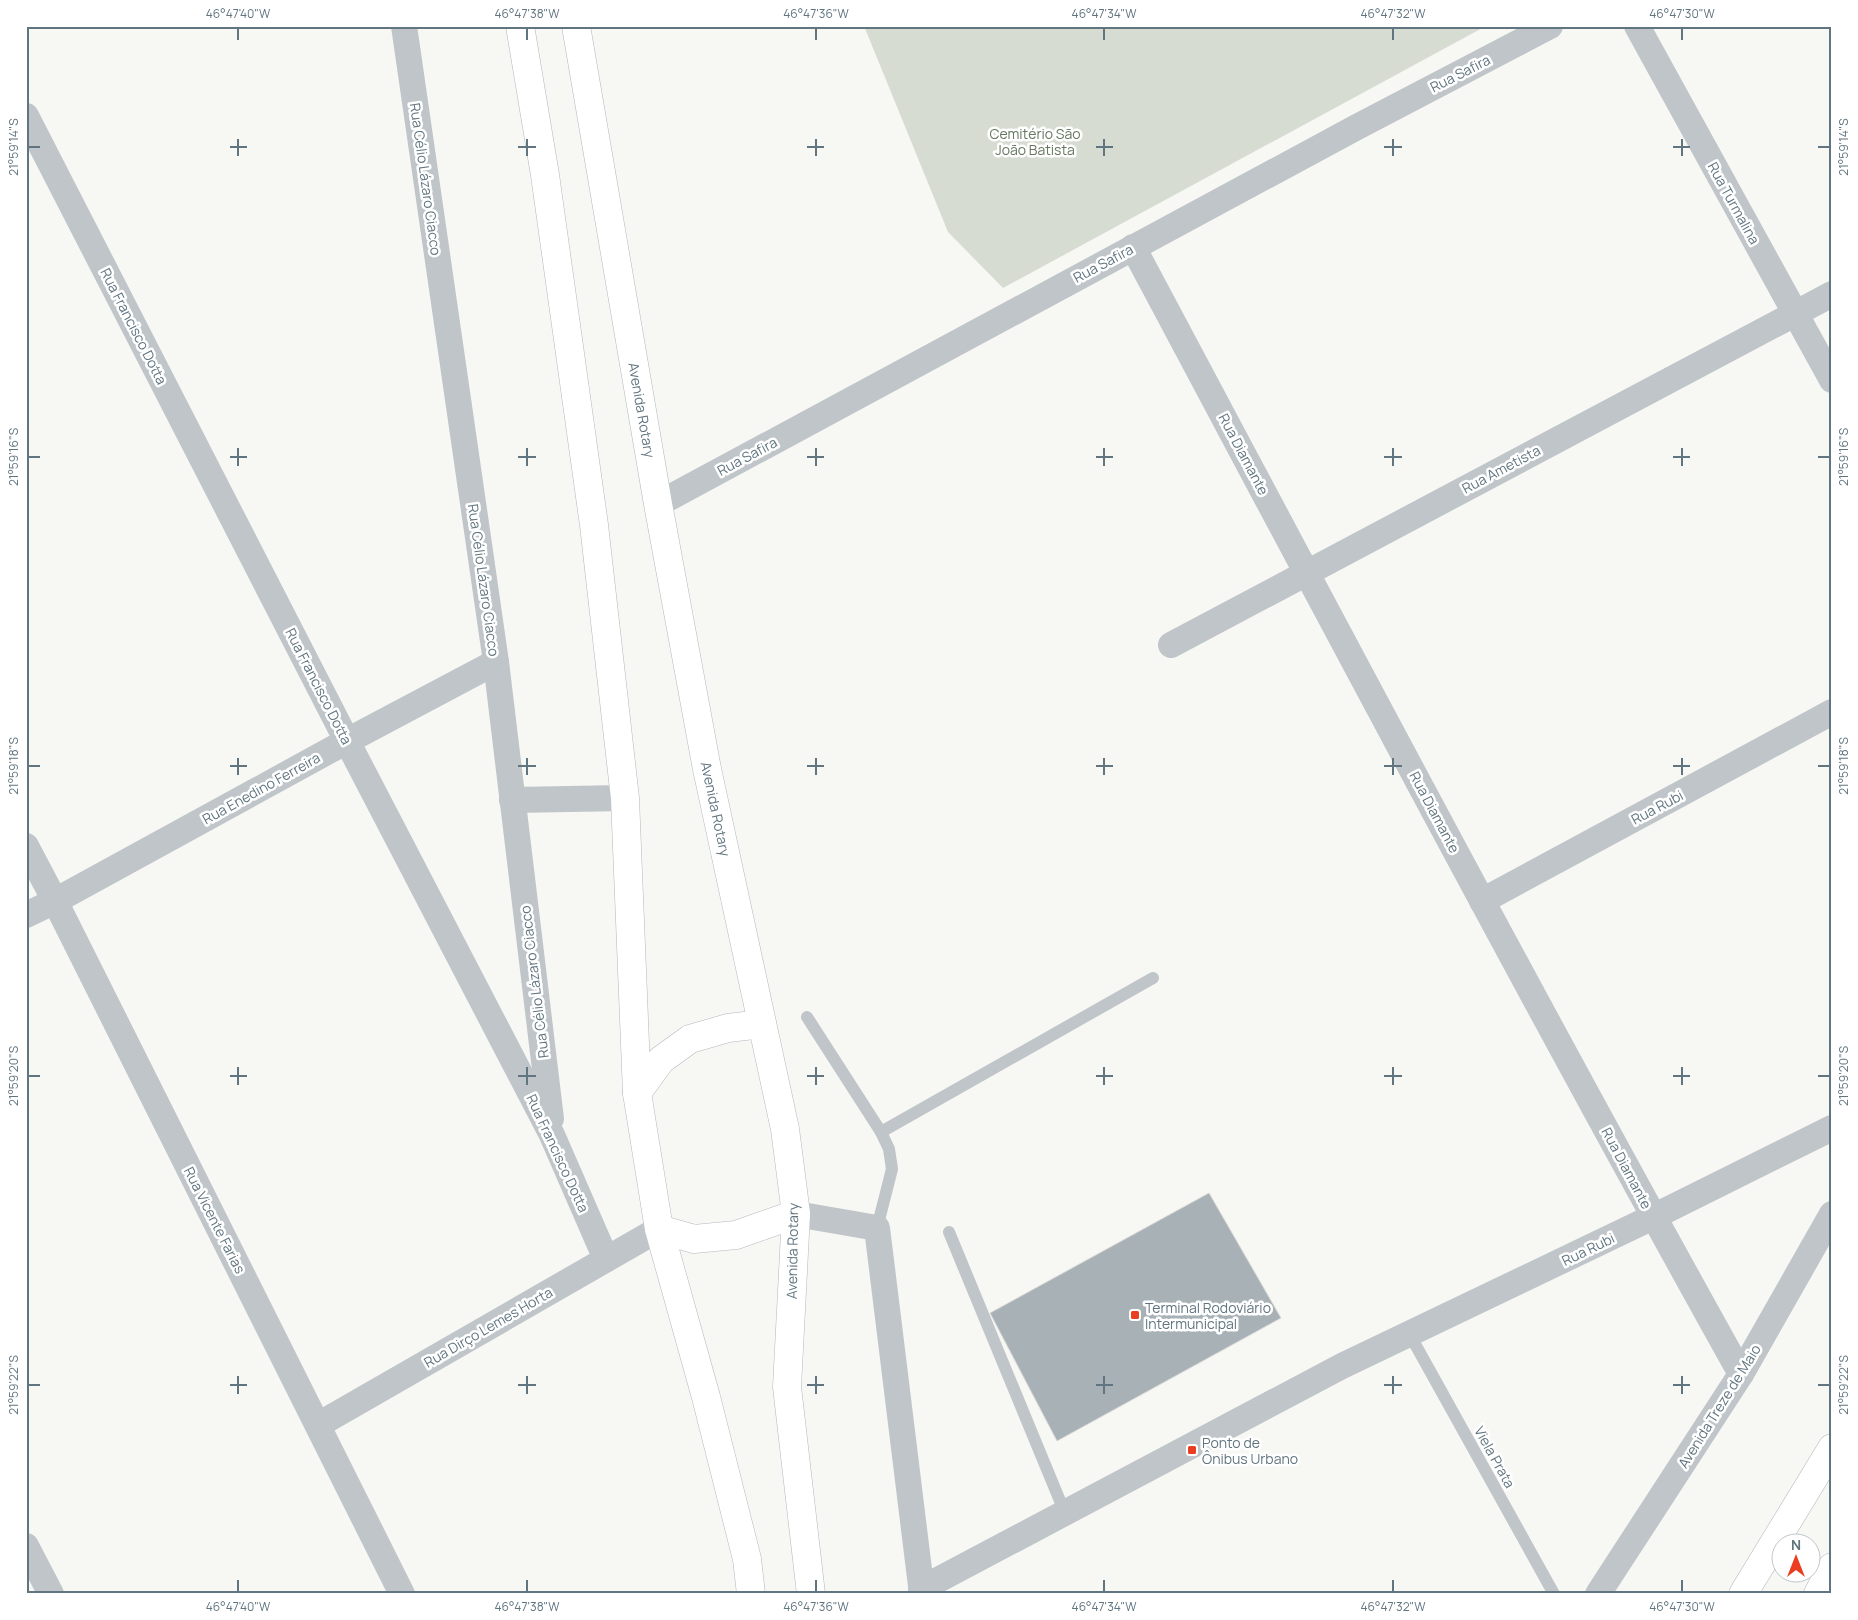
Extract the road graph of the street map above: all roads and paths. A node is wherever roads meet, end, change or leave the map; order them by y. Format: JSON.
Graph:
{"nodes":[{"id":1,"x":404,"y":26,"type":"edge"},
{"id":2,"x":520,"y":26,"type":"edge"},
{"id":3,"x":576,"y":26,"type":"edge"},
{"id":4,"x":1550,"y":26,"type":"edge"},
{"id":5,"x":1637,"y":26,"type":"edge"},
{"id":6,"x":26,"y":116,"type":"edge"},
{"id":7,"x":1133,"y":247,"type":"junction"},
{"id":8,"x":1832,"y":294,"type":"edge"},
{"id":9,"x":1794,"y":313,"type":"junction"},
{"id":10,"x":1832,"y":380,"type":"edge"},
{"id":11,"x":658,"y":504,"type":"junction"},
{"id":12,"x":1307,"y":572,"type":"junction"},
{"id":13,"x":1171,"y":645,"type":"dead end"},
{"id":14,"x":496,"y":662,"type":"junction"},
{"id":15,"x":1832,"y":712,"type":"edge"},
{"id":16,"x":347,"y":741,"type":"junction"},
{"id":17,"x":625,"y":798,"type":"junction"},
{"id":18,"x":512,"y":800,"type":"junction"},
{"id":19,"x":26,"y":846,"type":"edge"},
{"id":20,"x":55,"y":901,"type":"junction"},
{"id":21,"x":1482,"y":902,"type":"junction"},
{"id":22,"x":26,"y":915,"type":"edge"},
{"id":23,"x":1154,"y":978,"type":"dead end"},
{"id":24,"x":807,"y":1017,"type":"dead end"},
{"id":25,"x":762,"y":1024,"type":"junction"},
{"id":26,"x":637,"y":1093,"type":"junction"},
{"id":27,"x":1832,"y":1128,"type":"edge"},
{"id":28,"x":881,"y":1132,"type":"junction"},
{"id":29,"x":552,"y":1135,"type":"junction"},
{"id":30,"x":796,"y":1214,"type":"junction"},
{"id":31,"x":1832,"y":1214,"type":"edge"},
{"id":32,"x":1653,"y":1217,"type":"junction"},
{"id":33,"x":877,"y":1228,"type":"junction"},
{"id":34,"x":659,"y":1229,"type":"junction"},
{"id":35,"x":949,"y":1232,"type":"dead end"},
{"id":36,"x":606,"y":1258,"type":"junction"},
{"id":37,"x":1410,"y":1335,"type":"junction"},
{"id":38,"x":1741,"y":1374,"type":"junction"},
{"id":39,"x":318,"y":1425,"type":"junction"},
{"id":40,"x":1832,"y":1448,"type":"edge"},
{"id":41,"x":1065,"y":1513,"type":"junction"},
{"id":42,"x":26,"y":1546,"type":"edge"},
{"id":43,"x":1832,"y":1568,"type":"edge"},
{"id":44,"x":1746,"y":1589,"type":"edge"},
{"id":45,"x":921,"y":1591,"type":"edge"},
{"id":46,"x":51,"y":1594,"type":"edge"},
{"id":47,"x":402,"y":1594,"type":"edge"},
{"id":48,"x":751,"y":1594,"type":"edge"},
{"id":49,"x":811,"y":1594,"type":"edge"},
{"id":50,"x":1554,"y":1594,"type":"edge"},
{"id":51,"x":1598,"y":1594,"type":"edge"},
{"id":52,"x":1818,"y":1594,"type":"edge"}],
"edges":[{"from":1,"to":14,"type":"street","name":"Rua Célio Lázaro Ciacco"},
{"from":2,"to":17,"type":"main road"},
{"from":3,"to":11,"type":"main road","name":"Avenida Rotary"},
{"from":4,"to":7,"type":"street","name":"Rua Safira"},
{"from":5,"to":9,"type":"street","name":"Rua Turmalina"},
{"from":6,"to":16,"type":"street","name":"Rua Francisco Dotta"},
{"from":7,"to":11,"type":"street","name":"Rua Safira"},
{"from":7,"to":12,"type":"street","name":"Rua Diamante"},
{"from":8,"to":9,"type":"street","name":"Rua Ametista"},
{"from":9,"to":10,"type":"street","name":"Rua Turmalina"},
{"from":9,"to":12,"type":"street","name":"Rua Ametista"},
{"from":11,"to":25,"type":"main road","name":"Avenida Rotary"},
{"from":12,"to":13,"type":"street","name":"Rua Ametista"},
{"from":12,"to":21,"type":"street","name":"Rua Diamante"},
{"from":14,"to":16,"type":"street","name":"Rua Enedino Ferreira"},
{"from":14,"to":18,"type":"street","name":"Rua Célio Lázaro Ciacco"},
{"from":15,"to":21,"type":"street","name":"Rua Rubi"},
{"from":16,"to":20,"type":"street","name":"Rua Enedino Ferreira"},
{"from":16,"to":29,"type":"street","name":"Rua Francisco Dotta"},
{"from":17,"to":18,"type":"street"},
{"from":17,"to":26,"type":"main road"},
{"from":18,"to":29,"type":"street","name":"Rua Célio Lázaro Ciacco"},
{"from":19,"to":20,"type":"street","name":"Rua Vicente Farias"},
{"from":20,"to":22,"type":"street","name":"Rua Enedino Ferreira"},
{"from":20,"to":39,"type":"street","name":"Rua Vicente Farias"},
{"from":21,"to":32,"type":"street","name":"Rua Diamante"},
{"from":23,"to":28,"type":"lane"},
{"from":24,"to":28,"type":"lane"},
{"from":25,"to":26,"type":"main road"},
{"from":25,"to":30,"type":"main road","name":"Avenida Rotary"},
{"from":26,"to":34,"type":"main road"},
{"from":27,"to":32,"type":"street","name":"Rua Rubi"},
{"from":28,"to":33,"type":"lane"},
{"from":29,"to":36,"type":"street","name":"Rua Francisco Dotta"},
{"from":30,"to":33,"type":"street"},
{"from":30,"to":34,"type":"main road"},
{"from":30,"to":49,"type":"main road","name":"Avenida Rotary"},
{"from":31,"to":38,"type":"street","name":"Avenida Treze de Maio"},
{"from":32,"to":37,"type":"street","name":"Rua Rubi"},
{"from":32,"to":38,"type":"street","name":"Rua Diamante"},
{"from":33,"to":45,"type":"street"},
{"from":34,"to":36,"type":"street","name":"Rua Dirço Lemes Horta"},
{"from":34,"to":48,"type":"main road"},
{"from":35,"to":41,"type":"lane"},
{"from":36,"to":39,"type":"street","name":"Rua Dirço Lemes Horta"},
{"from":37,"to":41,"type":"street","name":"Rua Rubi"},
{"from":37,"to":50,"type":"lane","name":"Viela Prata"},
{"from":38,"to":51,"type":"street","name":"Avenida Treze de Maio"},
{"from":39,"to":47,"type":"street","name":"Rua Vicente Farias"},
{"from":40,"to":44,"type":"main road"},
{"from":41,"to":45,"type":"street","name":"Rua Rubi"},
{"from":42,"to":46,"type":"street"},
{"from":43,"to":52,"type":"main road"}]}
